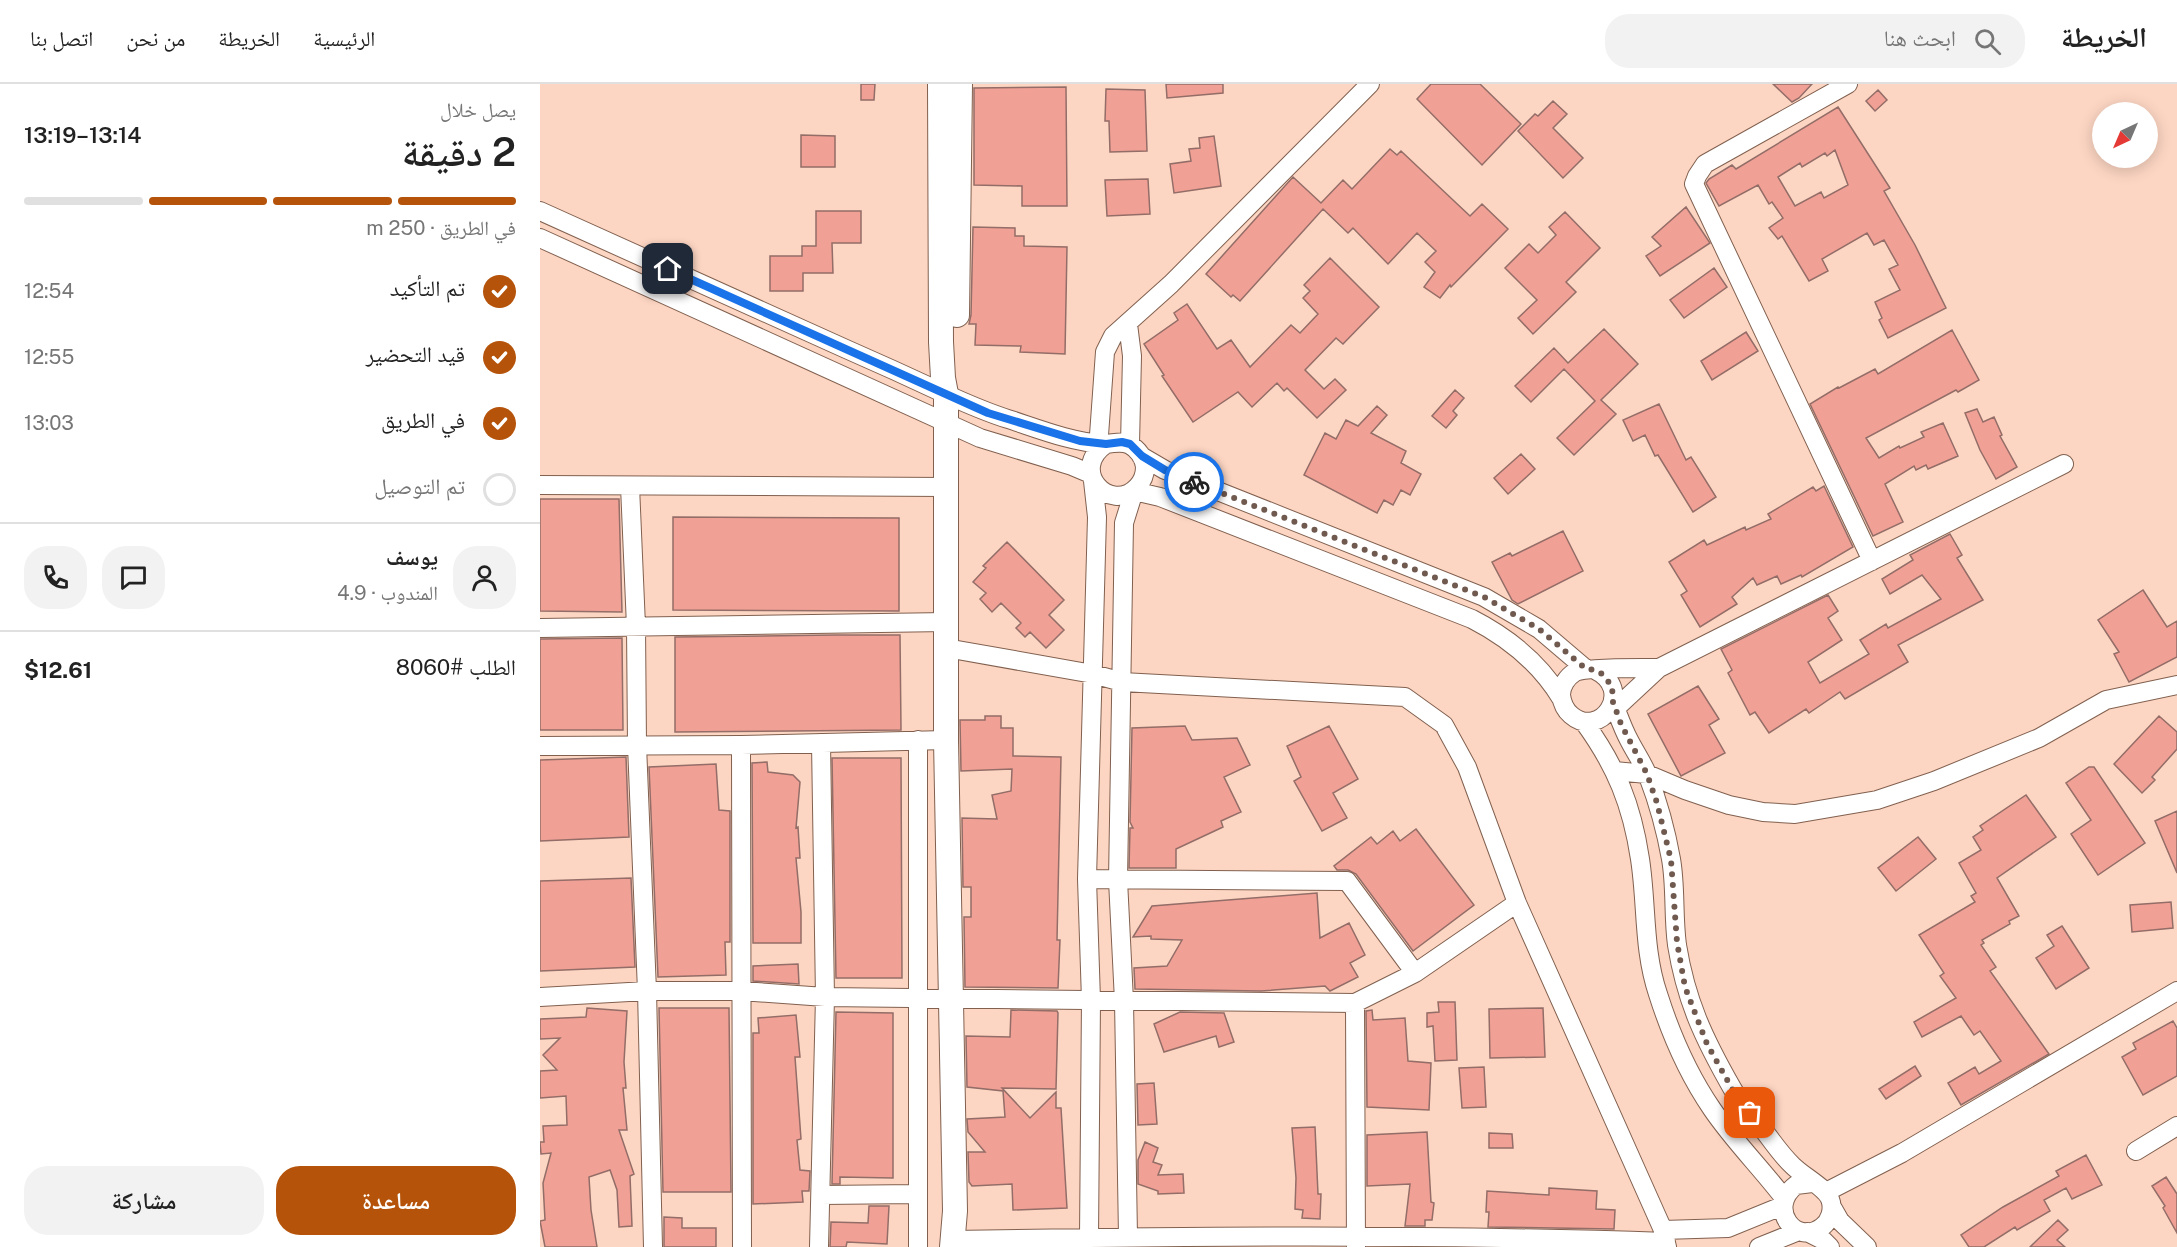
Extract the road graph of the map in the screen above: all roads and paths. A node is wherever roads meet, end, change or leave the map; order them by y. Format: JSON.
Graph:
{"nodes":[{"id":1,"x":940,"y":84,"type":"edge"},
{"id":2,"x":960,"y":84,"type":"edge"},
{"id":3,"x":1370,"y":84,"type":"edge"},
{"id":4,"x":1848,"y":84,"type":"edge"},
{"id":5,"x":540,"y":211,"type":"edge"},
{"id":6,"x":540,"y":238,"type":"edge"},
{"id":7,"x":1128,"y":324,"type":"junction"},
{"id":8,"x":946,"y":394,"type":"junction"},
{"id":9,"x":946,"y":423,"type":"junction"},
{"id":10,"x":1101,"y":445,"type":"junction"},
{"id":11,"x":1136,"y":450,"type":"junction"},
{"id":12,"x":2064,"y":464,"type":"dead end"},
{"id":13,"x":1092,"y":477,"type":"junction"},
{"id":14,"x":540,"y":485,"type":"edge"},
{"id":15,"x":630,"y":486,"type":"junction"},
{"id":16,"x":947,"y":487,"type":"junction"},
{"id":17,"x":1134,"y":491,"type":"junction"},
{"id":18,"x":1872,"y":561,"type":"junction"},
{"id":19,"x":947,"y":622,"type":"junction"},
{"id":20,"x":636,"y":626,"type":"junction"},
{"id":21,"x":540,"y":628,"type":"edge"},
{"id":22,"x":946,"y":648,"type":"junction"},
{"id":23,"x":1659,"y":668,"type":"junction"},
{"id":24,"x":1590,"y":670,"type":"junction"},
{"id":25,"x":1093,"y":674,"type":"junction"},
{"id":26,"x":1122,"y":682,"type":"junction"},
{"id":27,"x":2177,"y":685,"type":"edge"},
{"id":28,"x":1561,"y":698,"type":"junction"},
{"id":29,"x":1612,"y":707,"type":"junction"},
{"id":30,"x":1584,"y":722,"type":"junction"},
{"id":31,"x":946,"y":740,"type":"junction"},
{"id":32,"x":918,"y":741,"type":"junction"},
{"id":33,"x":821,"y":743,"type":"junction"},
{"id":34,"x":637,"y":745,"type":"junction"},
{"id":35,"x":741,"y":745,"type":"junction"},
{"id":36,"x":540,"y":746,"type":"edge"},
{"id":37,"x":1614,"y":771,"type":"junction"},
{"id":38,"x":1647,"y":774,"type":"junction"},
{"id":39,"x":1087,"y":879,"type":"junction"},
{"id":40,"x":1119,"y":880,"type":"junction"},
{"id":41,"x":1517,"y":903,"type":"junction"},
{"id":42,"x":1415,"y":974,"type":"junction"},
{"id":43,"x":647,"y":991,"type":"junction"},
{"id":44,"x":741,"y":991,"type":"junction"},
{"id":45,"x":2177,"y":991,"type":"edge"},
{"id":46,"x":540,"y":997,"type":"edge"},
{"id":47,"x":825,"y":997,"type":"junction"},
{"id":48,"x":950,"y":998,"type":"junction"},
{"id":49,"x":918,"y":999,"type":"junction"},
{"id":50,"x":1091,"y":1000,"type":"junction"},
{"id":51,"x":1124,"y":1001,"type":"junction"},
{"id":52,"x":1355,"y":1003,"type":"junction"},
{"id":53,"x":2177,"y":1126,"type":"edge"},
{"id":54,"x":2136,"y":1151,"type":"dead end"},
{"id":55,"x":917,"y":1194,"type":"junction"},
{"id":56,"x":1823,"y":1194,"type":"junction"},
{"id":57,"x":821,"y":1195,"type":"junction"},
{"id":58,"x":1783,"y":1202,"type":"junction"},
{"id":59,"x":1803,"y":1232,"type":"junction"},
{"id":60,"x":1128,"y":1236,"type":"junction"},
{"id":61,"x":1089,"y":1238,"type":"junction"},
{"id":62,"x":1665,"y":1240,"type":"edge"},
{"id":63,"x":1356,"y":1242,"type":"edge"},
{"id":64,"x":952,"y":1244,"type":"edge"},
{"id":65,"x":1615,"y":1244,"type":"edge"},
{"id":66,"x":654,"y":1247,"type":"edge"},
{"id":67,"x":742,"y":1247,"type":"edge"},
{"id":68,"x":819,"y":1247,"type":"edge"},
{"id":69,"x":918,"y":1247,"type":"edge"},
{"id":70,"x":1759,"y":1247,"type":"edge"},
{"id":71,"x":1830,"y":1247,"type":"edge"},
{"id":72,"x":1867,"y":1247,"type":"edge"}],
"edges":[{"from":1,"to":8,"type":"main road"},
{"from":2,"to":8,"type":"main road"},
{"from":3,"to":7,"type":"street"},
{"from":4,"to":18,"type":"street"},
{"from":5,"to":8,"type":"street"},
{"from":6,"to":9,"type":"street"},
{"from":7,"to":10,"type":"street"},
{"from":7,"to":11,"type":"street"},
{"from":8,"to":9,"type":"main road"},
{"from":8,"to":10,"type":"street"},
{"from":9,"to":13,"type":"street"},
{"from":9,"to":16,"type":"main road"},
{"from":10,"to":11,"type":"street"},
{"from":10,"to":13,"type":"street"},
{"from":11,"to":17,"type":"street"},
{"from":11,"to":24,"type":"street"},
{"from":12,"to":18,"type":"street"},
{"from":13,"to":17,"type":"street"},
{"from":13,"to":25,"type":"street"},
{"from":14,"to":15,"type":"street"},
{"from":15,"to":16,"type":"street"},
{"from":15,"to":20,"type":"street"},
{"from":16,"to":19,"type":"main road"},
{"from":17,"to":26,"type":"street"},
{"from":17,"to":28,"type":"street"},
{"from":18,"to":23,"type":"street"},
{"from":19,"to":20,"type":"street"},
{"from":19,"to":22,"type":"main road"},
{"from":20,"to":21,"type":"street"},
{"from":20,"to":34,"type":"street"},
{"from":22,"to":25,"type":"street"},
{"from":22,"to":31,"type":"main road"},
{"from":23,"to":24,"type":"street"},
{"from":23,"to":29,"type":"street"},
{"from":24,"to":28,"type":"street"},
{"from":24,"to":29,"type":"street"},
{"from":25,"to":26,"type":"street"},
{"from":25,"to":39,"type":"street"},
{"from":26,"to":40,"type":"street"},
{"from":26,"to":41,"type":"street"},
{"from":27,"to":38,"type":"street"},
{"from":28,"to":30,"type":"street"},
{"from":29,"to":30,"type":"street"},
{"from":29,"to":38,"type":"street"},
{"from":30,"to":37,"type":"street"},
{"from":31,"to":32,"type":"street"},
{"from":31,"to":48,"type":"main road"},
{"from":32,"to":33,"type":"street"},
{"from":32,"to":49,"type":"street"},
{"from":33,"to":35,"type":"street"},
{"from":33,"to":47,"type":"street"},
{"from":34,"to":35,"type":"street"},
{"from":34,"to":36,"type":"street"},
{"from":34,"to":43,"type":"street"},
{"from":35,"to":44,"type":"street"},
{"from":37,"to":38,"type":"street"},
{"from":37,"to":58,"type":"street"},
{"from":38,"to":56,"type":"street"},
{"from":39,"to":40,"type":"street"},
{"from":39,"to":50,"type":"street"},
{"from":40,"to":42,"type":"street"},
{"from":40,"to":51,"type":"street"},
{"from":41,"to":42,"type":"street"},
{"from":41,"to":62,"type":"street"},
{"from":42,"to":52,"type":"street"},
{"from":43,"to":44,"type":"street"},
{"from":43,"to":46,"type":"street"},
{"from":43,"to":66,"type":"street"},
{"from":44,"to":47,"type":"street"},
{"from":44,"to":67,"type":"street"},
{"from":45,"to":56,"type":"street"},
{"from":47,"to":49,"type":"street"},
{"from":47,"to":57,"type":"street"},
{"from":48,"to":49,"type":"street"},
{"from":48,"to":50,"type":"street"},
{"from":48,"to":64,"type":"main road"},
{"from":49,"to":55,"type":"street"},
{"from":50,"to":51,"type":"street"},
{"from":50,"to":61,"type":"street"},
{"from":51,"to":52,"type":"street"},
{"from":51,"to":60,"type":"street"},
{"from":52,"to":63,"type":"street"},
{"from":53,"to":54,"type":"street"},
{"from":55,"to":57,"type":"street"},
{"from":55,"to":69,"type":"street"},
{"from":56,"to":58,"type":"street"},
{"from":56,"to":59,"type":"street"},
{"from":56,"to":72,"type":"street"},
{"from":57,"to":68,"type":"street"},
{"from":58,"to":59,"type":"street"},
{"from":58,"to":62,"type":"street"},
{"from":59,"to":70,"type":"street"},
{"from":59,"to":71,"type":"street"},
{"from":60,"to":61,"type":"street"},
{"from":60,"to":63,"type":"street"},
{"from":61,"to":64,"type":"street"},
{"from":62,"to":65,"type":"street"},
{"from":63,"to":65,"type":"street"}]}
